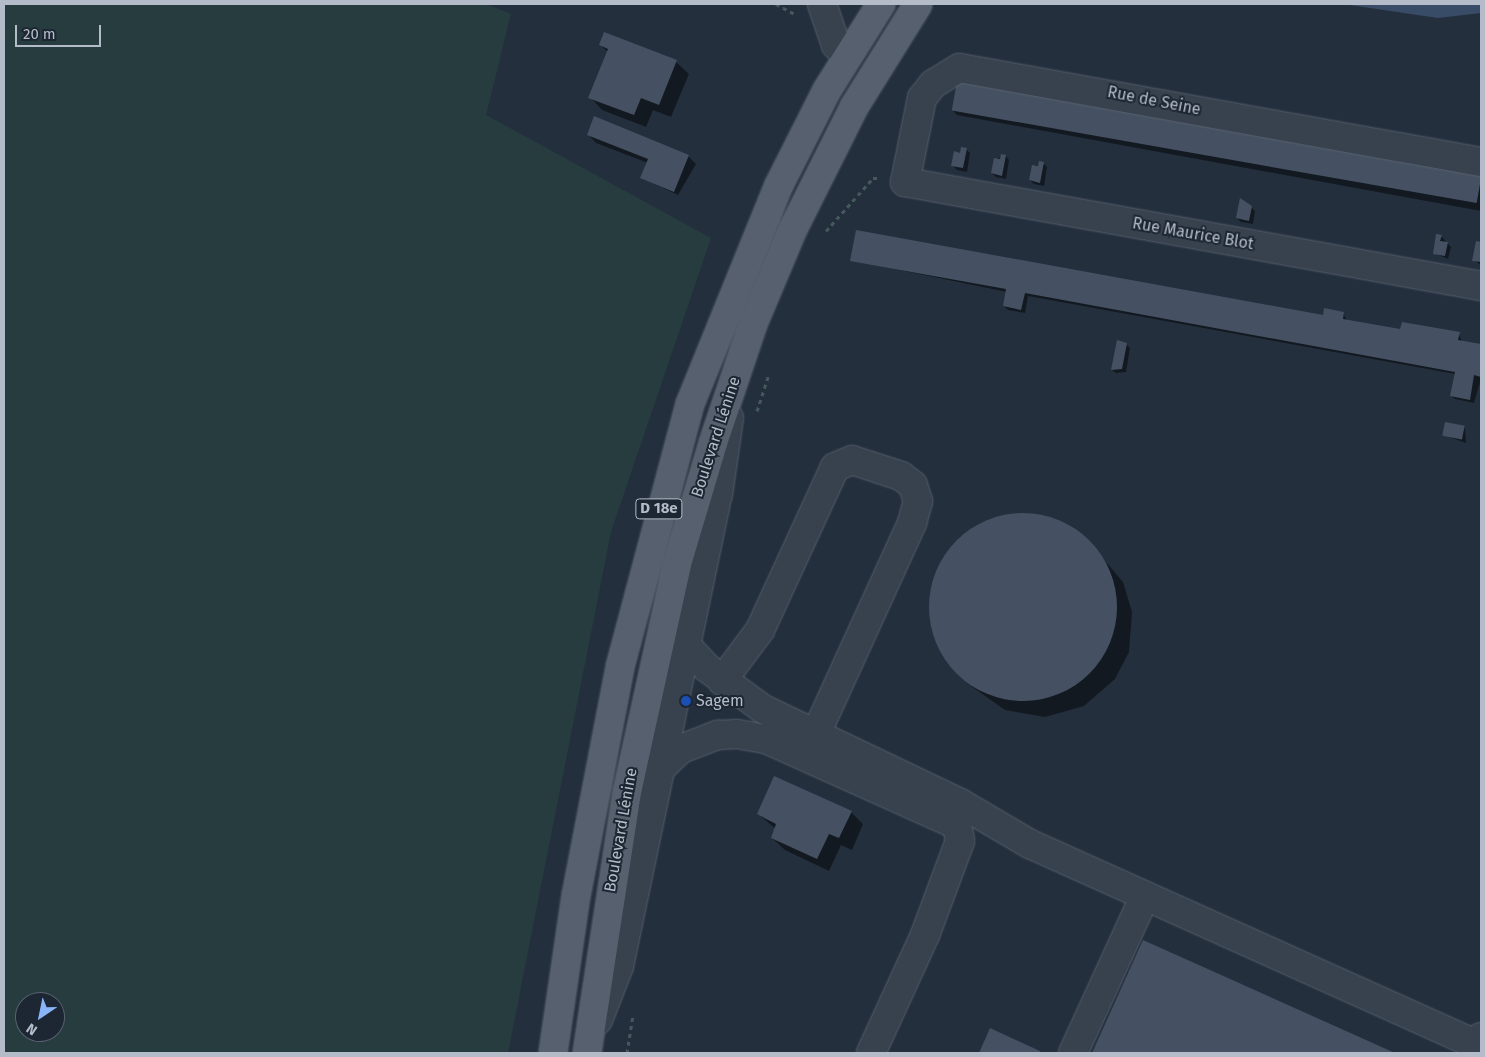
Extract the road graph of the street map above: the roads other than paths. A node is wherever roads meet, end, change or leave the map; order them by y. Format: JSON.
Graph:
{"nodes":[{"id":1,"x":822,"y":4,"type":"edge"},
{"id":2,"x":881,"y":4,"type":"edge"},
{"id":3,"x":918,"y":4,"type":"edge"},
{"id":4,"x":848,"y":55,"type":"junction"},
{"id":5,"x":1481,"y":162,"type":"edge"},
{"id":6,"x":905,"y":182,"type":"joint"},
{"id":7,"x":1481,"y":286,"type":"edge"},
{"id":8,"x":736,"y":375,"type":"junction"},
{"id":9,"x":684,"y":643,"type":"junction"},
{"id":10,"x":722,"y":680,"type":"junction"},
{"id":11,"x":816,"y":734,"type":"junction"},
{"id":12,"x":658,"y":771,"type":"junction"},
{"id":13,"x":970,"y":810,"type":"junction"},
{"id":14,"x":1145,"y":896,"type":"junction"},
{"id":15,"x":926,"y":935,"type":"junction"},
{"id":16,"x":1478,"y":1045,"type":"edge"},
{"id":17,"x":587,"y":1050,"type":"edge"},
{"id":18,"x":553,"y":1053,"type":"edge"},
{"id":19,"x":872,"y":1053,"type":"edge"},
{"id":20,"x":1073,"y":1053,"type":"edge"}],
"edges":[{"from":1,"to":4,"type":"street"},
{"from":2,"to":4,"type":"main road","name":"Boulevard Lénine","number":"D 18e"},
{"from":3,"to":8,"type":"main road","name":"Boulevard Lénine","number":"D 18e"},
{"from":4,"to":18,"type":"main road","name":"Boulevard Lénine","number":"D 18e"},
{"from":5,"to":6,"type":"street","name":"Rue de Seine"},
{"from":6,"to":7,"type":"street","name":"Rue Maurice Blot"},
{"from":8,"to":9,"type":"street"},
{"from":8,"to":17,"type":"main road","name":"Boulevard Lénine","number":"D 18e"},
{"from":9,"to":10,"type":"street"},
{"from":9,"to":12,"type":"street"},
{"from":10,"to":11,"type":"street"},
{"from":10,"to":11,"type":"street"},
{"from":11,"to":13,"type":"street"},
{"from":12,"to":15,"type":"street"},
{"from":12,"to":17,"type":"street"},
{"from":13,"to":14,"type":"street"},
{"from":13,"to":15,"type":"street"},
{"from":14,"to":16,"type":"street"},
{"from":14,"to":20,"type":"street"},
{"from":15,"to":19,"type":"street"}]}
